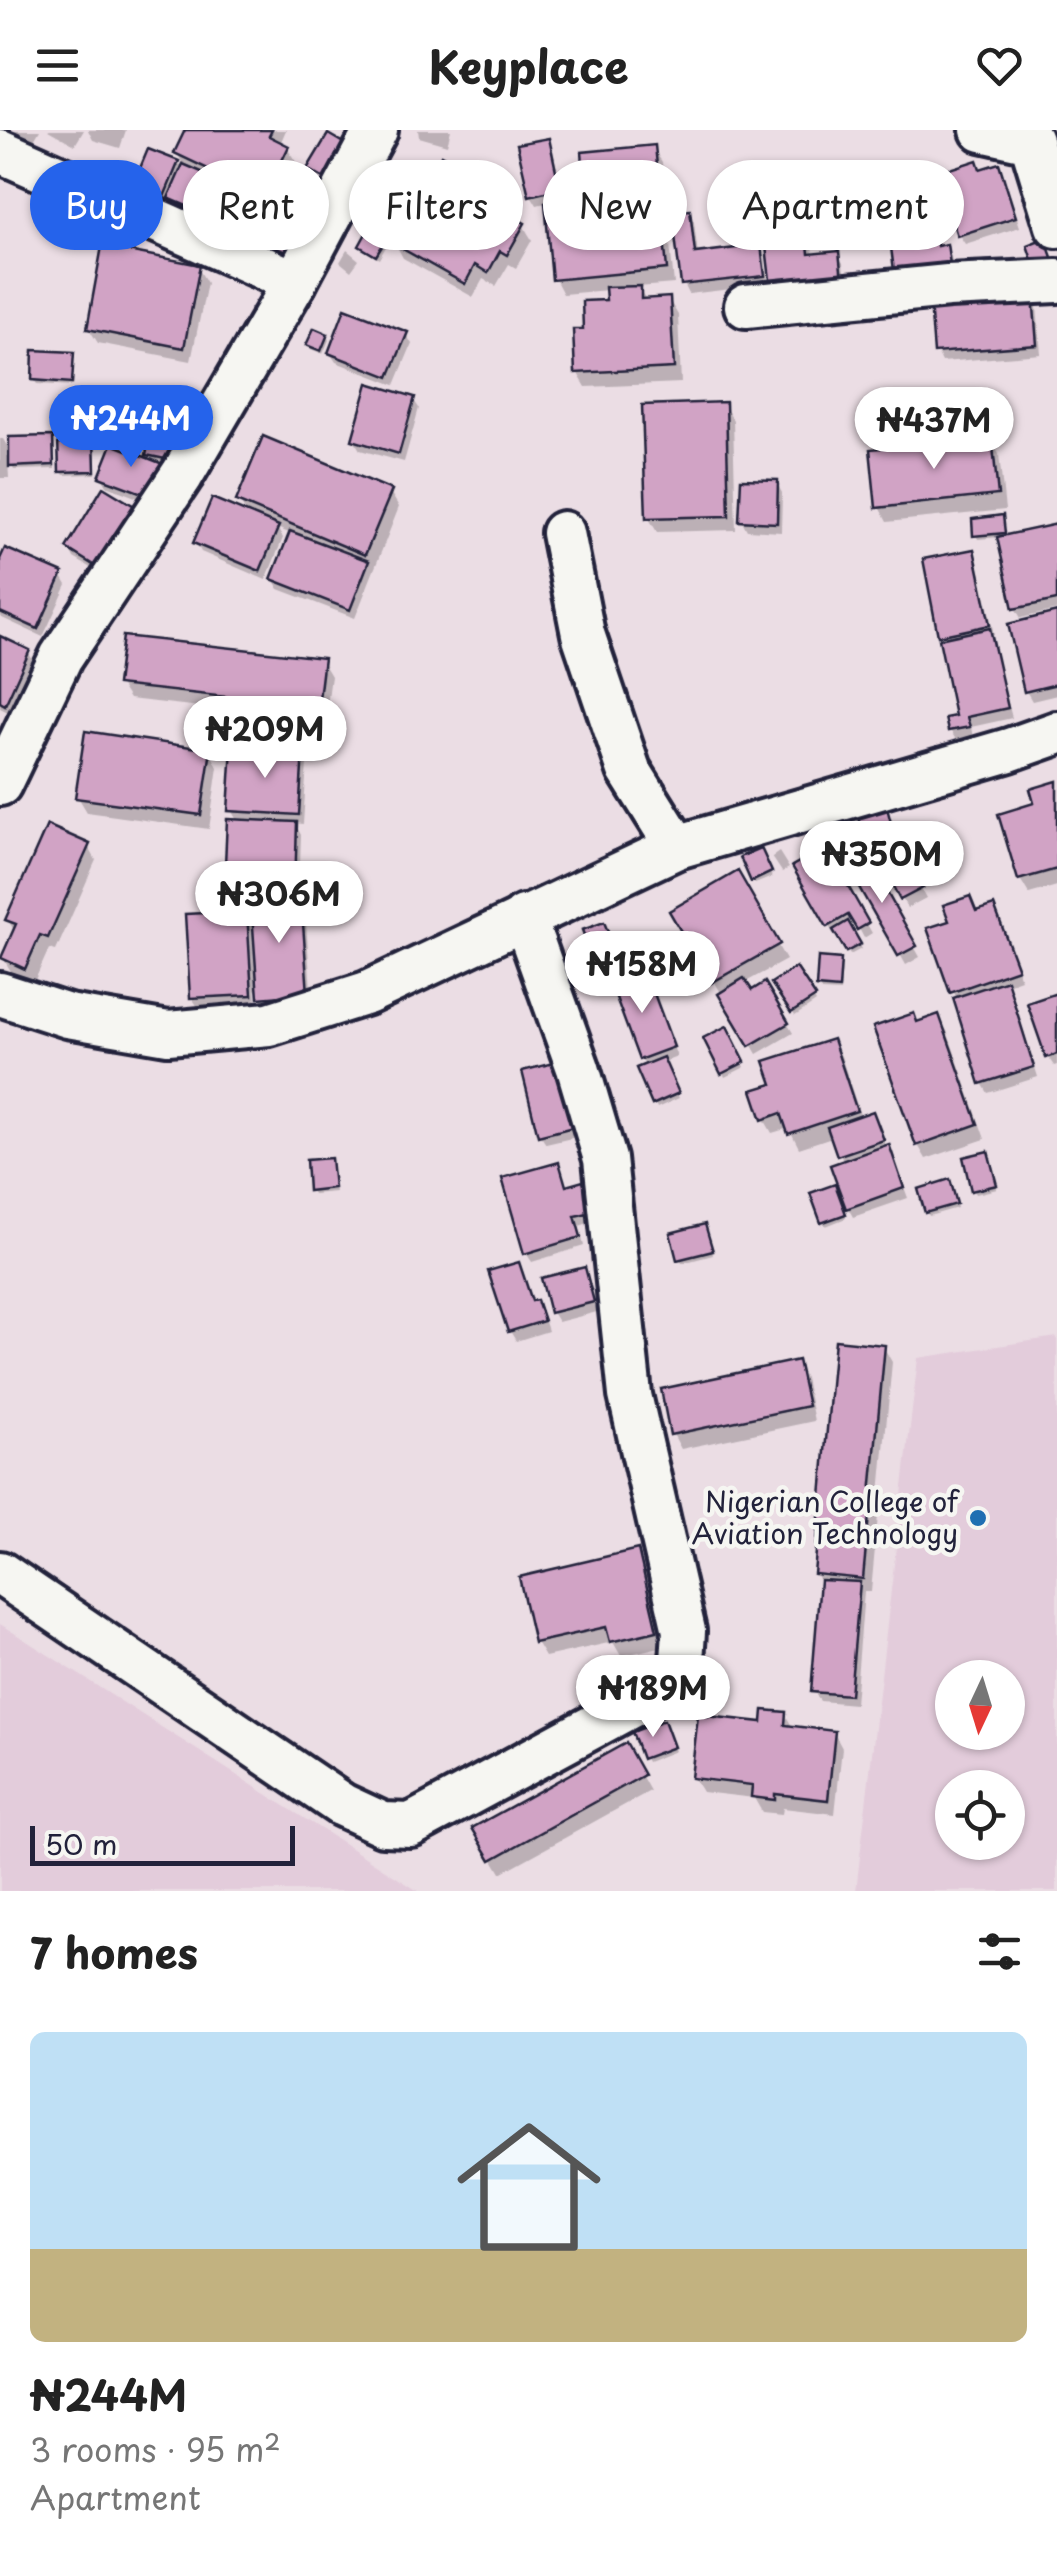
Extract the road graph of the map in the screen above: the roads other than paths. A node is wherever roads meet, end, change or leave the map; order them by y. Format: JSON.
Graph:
{"nodes":[{"id":1,"x":376,"y":130,"type":"edge"},
{"id":2,"x":982,"y":130,"type":"edge"},
{"id":3,"x":0,"y":150,"type":"edge"},
{"id":4,"x":1057,"y":226,"type":"edge"},
{"id":5,"x":1057,"y":280,"type":"edge"},
{"id":6,"x":295,"y":282,"type":"junction"},
{"id":7,"x":746,"y":306,"type":"dead end"},
{"id":8,"x":562,"y":533,"type":"dead end"},
{"id":9,"x":1057,"y":732,"type":"edge"},
{"id":10,"x":0,"y":784,"type":"edge"},
{"id":11,"x":677,"y":847,"type":"junction"},
{"id":12,"x":524,"y":918,"type":"junction"},
{"id":13,"x":0,"y":994,"type":"edge"},
{"id":14,"x":0,"y":1573,"type":"edge"}],
"edges":[{"from":1,"to":6,"type":"street"},
{"from":2,"to":4,"type":"street"},
{"from":3,"to":6,"type":"street"},
{"from":5,"to":7,"type":"street"},
{"from":6,"to":10,"type":"street"},
{"from":8,"to":11,"type":"street"},
{"from":9,"to":11,"type":"street"},
{"from":11,"to":12,"type":"street"},
{"from":12,"to":13,"type":"street"},
{"from":12,"to":14,"type":"street"}]}
